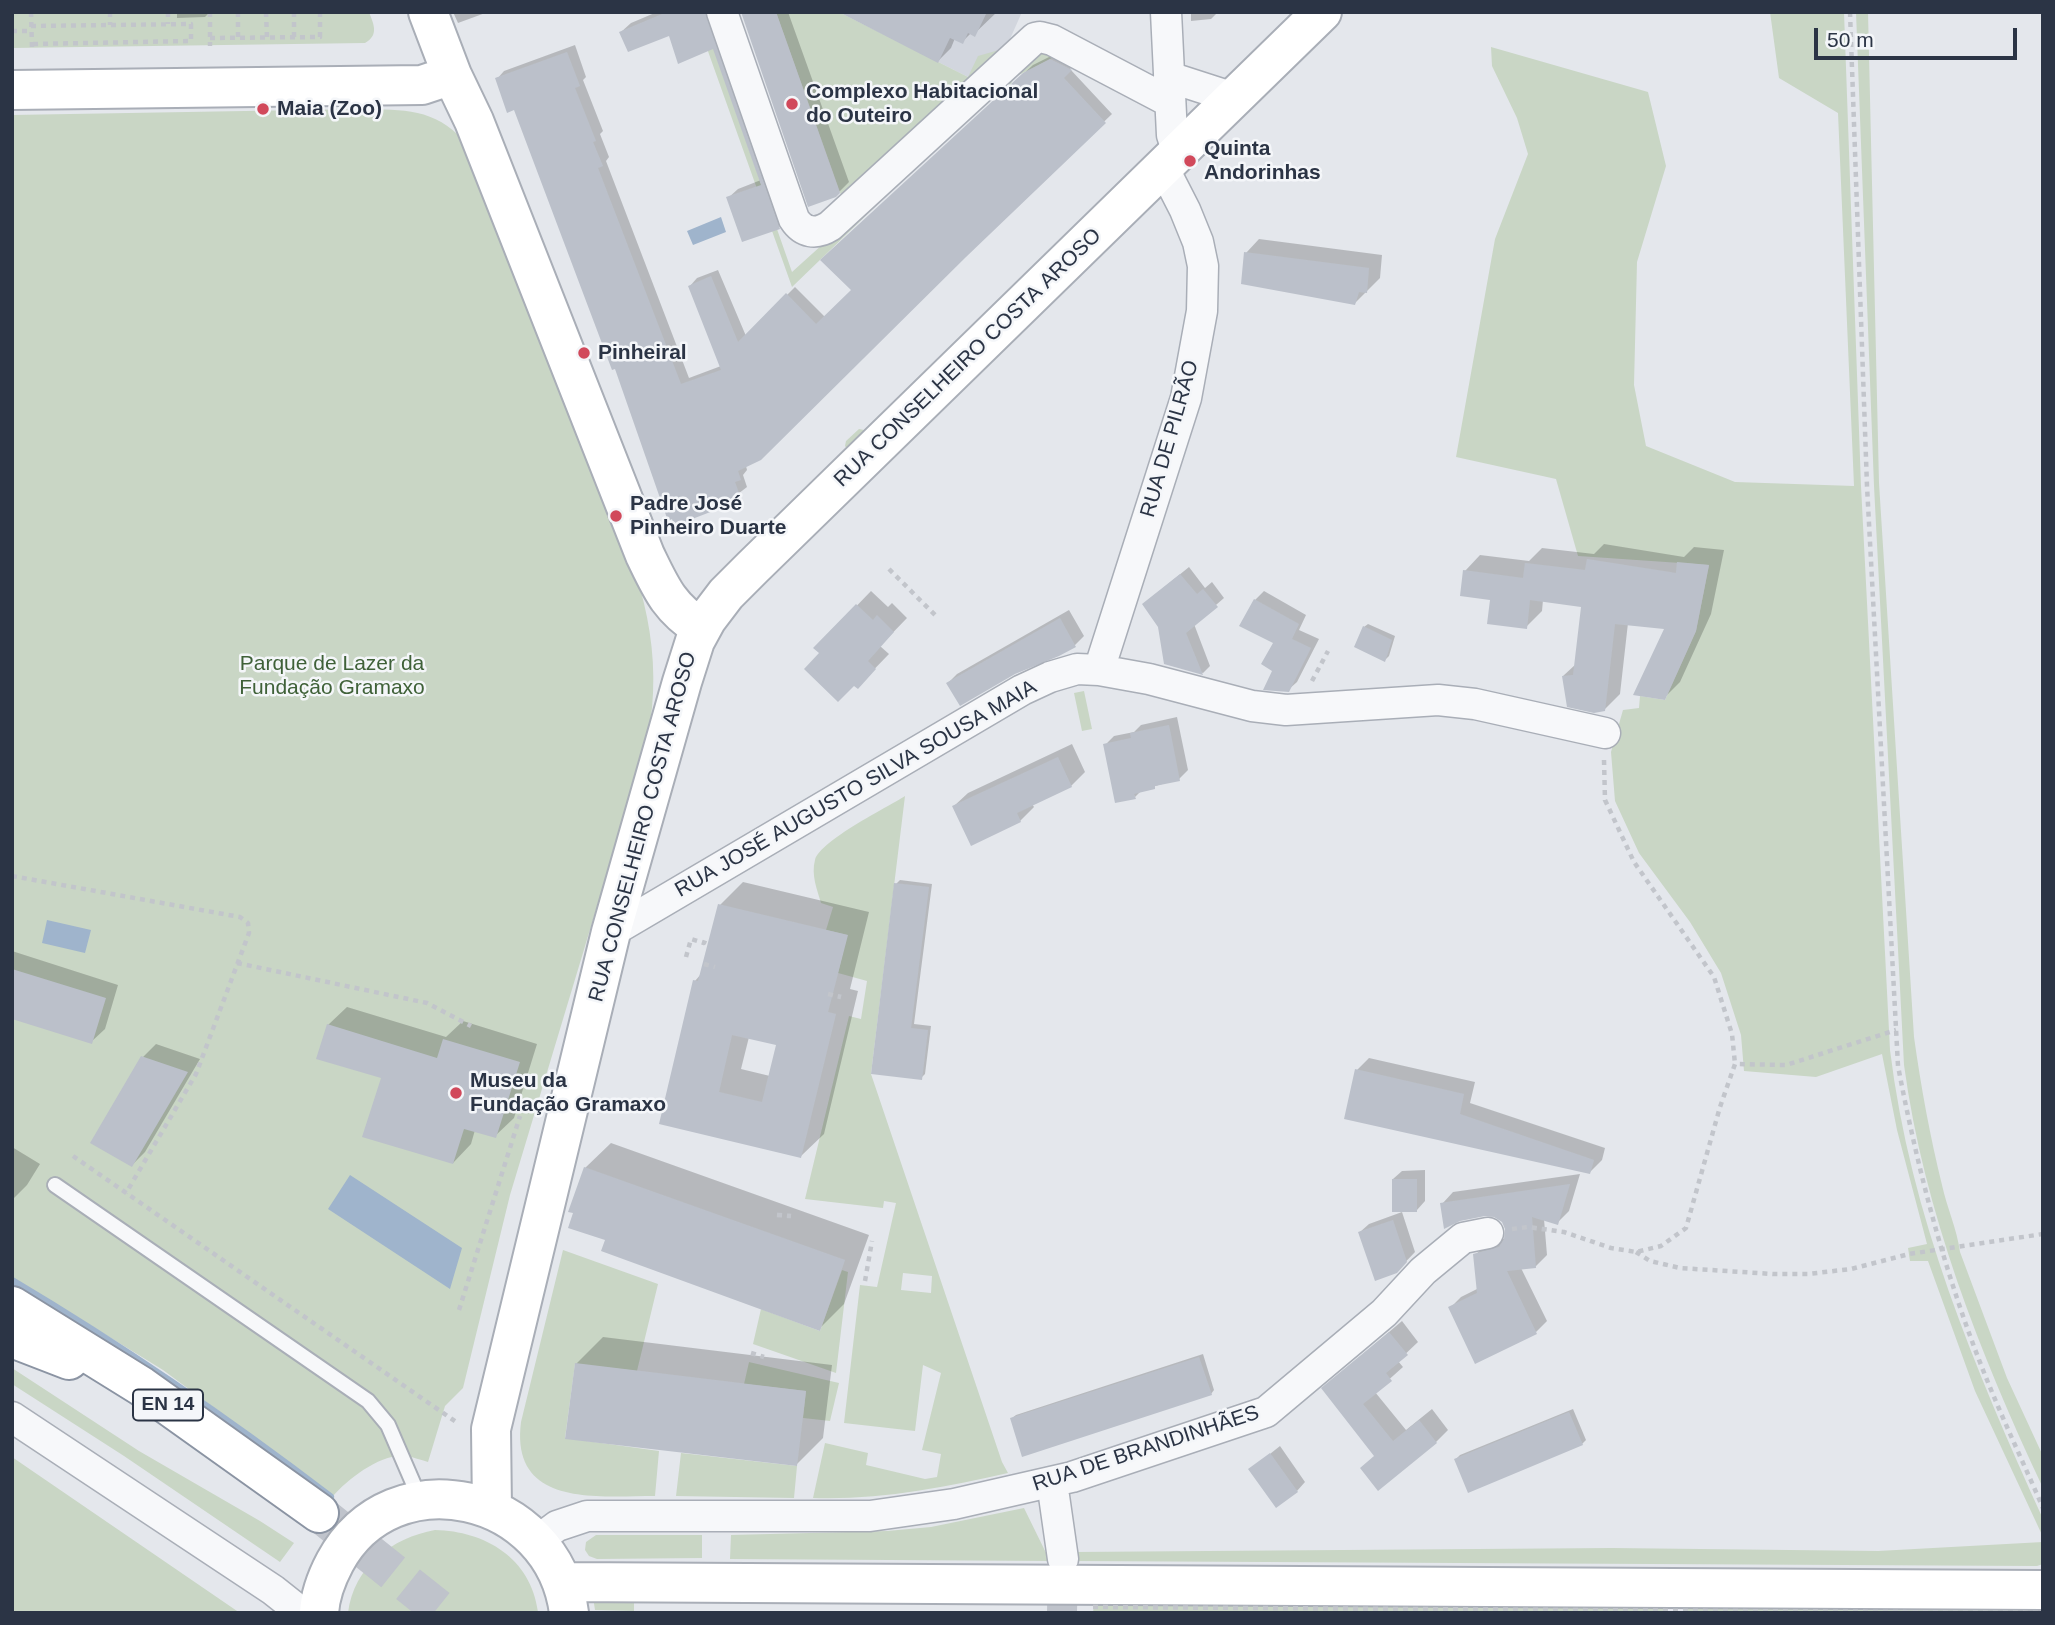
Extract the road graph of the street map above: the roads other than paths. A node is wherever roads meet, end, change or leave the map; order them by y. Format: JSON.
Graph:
{"nodes":[{"id":1,"x":428,"y":12,"type":"edge"},
{"id":2,"x":722,"y":12,"type":"edge"},
{"id":3,"x":1166,"y":12,"type":"edge"},
{"id":4,"x":1322,"y":12,"type":"edge"},
{"id":5,"x":452,"y":75,"type":"junction"},
{"id":6,"x":1170,"y":89,"type":"junction"},
{"id":7,"x":12,"y":90,"type":"edge"},
{"id":8,"x":1234,"y":98,"type":"junction"},
{"id":9,"x":1170,"y":160,"type":"junction"},
{"id":10,"x":701,"y":628,"type":"junction"},
{"id":11,"x":1099,"y":670,"type":"junction"},
{"id":12,"x":1605,"y":733,"type":"road end"},
{"id":13,"x":611,"y":932,"type":"junction"},
{"id":14,"x":55,"y":1185,"type":"dead end"},
{"id":15,"x":1488,"y":1233,"type":"road end"},
{"id":16,"x":12,"y":1306,"type":"edge"},
{"id":17,"x":12,"y":1325,"type":"edge"},
{"id":18,"x":12,"y":1338,"type":"edge"},
{"id":19,"x":70,"y":1361,"type":"junction"},
{"id":20,"x":12,"y":1417,"type":"edge"},
{"id":21,"x":475,"y":1426,"type":"junction"},
{"id":22,"x":1052,"y":1482,"type":"junction"},
{"id":23,"x":437,"y":1501,"type":"junction"},
{"id":24,"x":492,"y":1509,"type":"junction"},
{"id":25,"x":537,"y":1541,"type":"junction"},
{"id":26,"x":1063,"y":1559,"type":"tunnel mouth"},
{"id":27,"x":2043,"y":1590,"type":"edge"},
{"id":28,"x":565,"y":1597,"type":"edge"},
{"id":29,"x":302,"y":1613,"type":"edge"},
{"id":30,"x":319,"y":1613,"type":"edge"}],
"edges":[{"from":1,"to":5,"type":"main road"},
{"from":2,"to":6,"type":"street"},
{"from":3,"to":6,"type":"street","name":"RUA DE PILRÃO"},
{"from":4,"to":8,"type":"main road","name":"RUA CONSELHEIRO COSTA AROSO"},
{"from":5,"to":7,"type":"main road"},
{"from":5,"to":10,"type":"main road"},
{"from":6,"to":8,"type":"street"},
{"from":6,"to":9,"type":"street","name":"RUA DE PILRÃO"},
{"from":8,"to":9,"type":"main road","name":"RUA CONSELHEIRO COSTA AROSO"},
{"from":9,"to":10,"type":"main road","name":"RUA CONSELHEIRO COSTA AROSO"},
{"from":9,"to":11,"type":"street","name":"RUA DE PILRÃO"},
{"from":10,"to":13,"type":"main road","name":"RUA CONSELHEIRO COSTA AROSO"},
{"from":11,"to":12,"type":"street","name":"RUA JOSÉ AUGUSTO SILVA SOUSA MAIA"},
{"from":11,"to":13,"type":"street","name":"RUA JOSÉ AUGUSTO SILVA SOUSA MAIA"},
{"from":13,"to":21,"type":"main road","name":"RUA CONSELHEIRO COSTA AROSO"},
{"from":14,"to":23,"type":"lane"},
{"from":15,"to":22,"type":"street","name":"RUA DE BRANDINHÃES"},
{"from":16,"to":19,"type":"main road","number":"EN 14"},
{"from":17,"to":19,"type":"main road","number":"EN 14"},
{"from":18,"to":19,"type":"main road"},
{"from":20,"to":29,"type":"street"},
{"from":21,"to":23,"type":"main road","name":"RUA CONSELHEIRO COSTA AROSO"},
{"from":21,"to":24,"type":"main road","name":"RUA CONSELHEIRO COSTA AROSO"},
{"from":22,"to":25,"type":"street","name":"RUA DE BRANDINHÃES"},
{"from":22,"to":26,"type":"street"},
{"from":23,"to":24,"type":"main road"},
{"from":23,"to":30,"type":"main road"},
{"from":24,"to":25,"type":"main road"},
{"from":25,"to":28,"type":"main road"},
{"from":27,"to":28,"type":"main road"}]}
